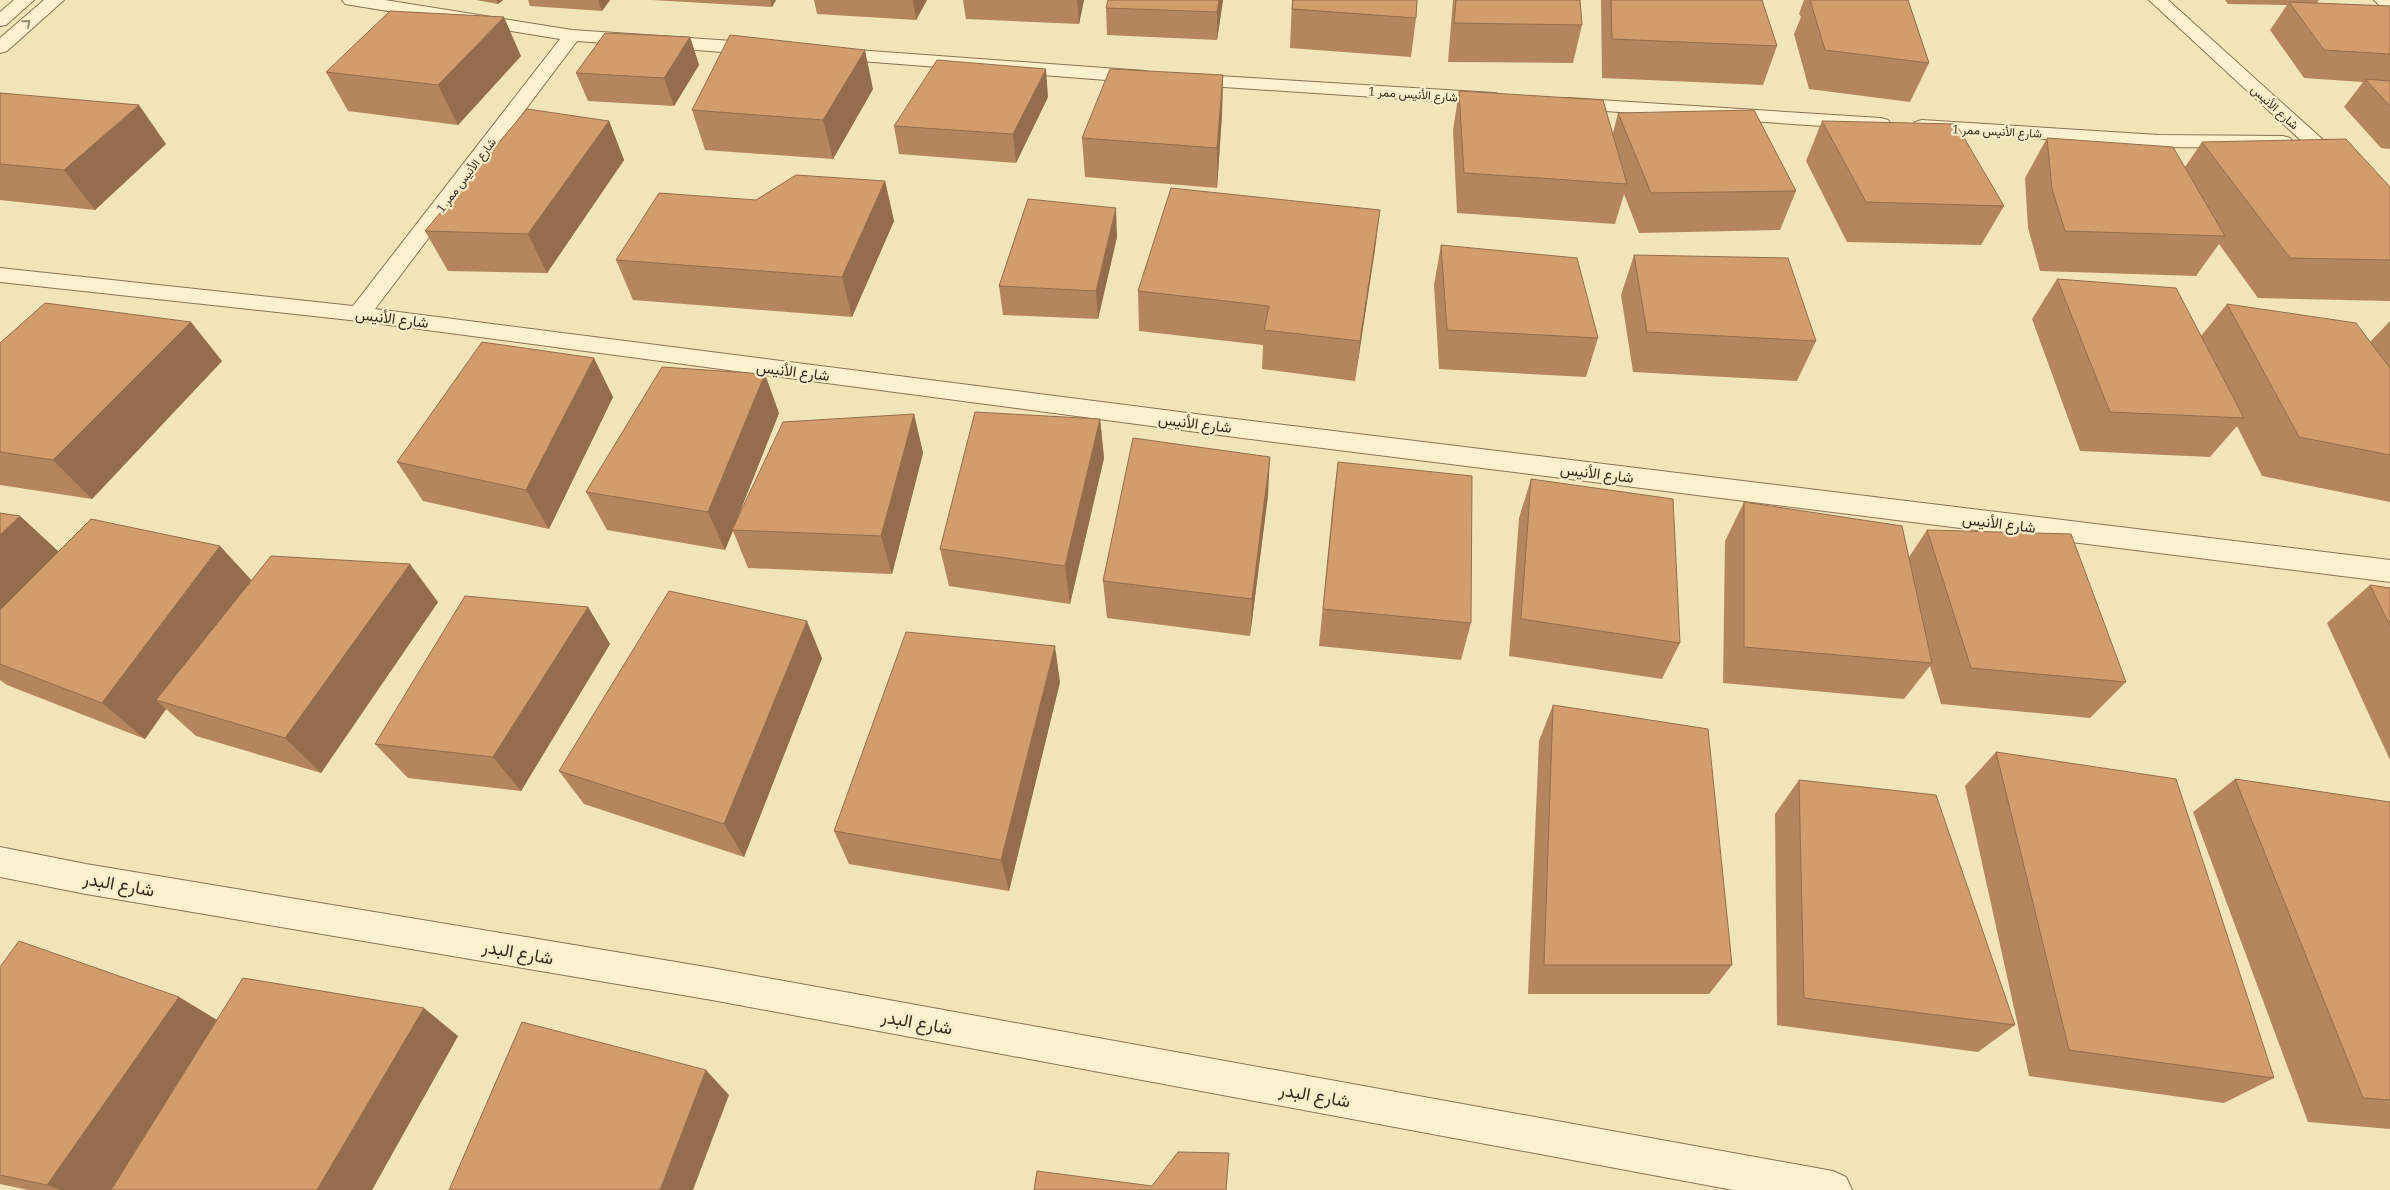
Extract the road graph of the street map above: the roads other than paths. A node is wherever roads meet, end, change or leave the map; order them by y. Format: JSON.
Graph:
{"nodes":[{"id":1,"x":25,"y":0,"type":"edge"},
{"id":2,"x":55,"y":0,"type":"edge"},
{"id":3,"x":351,"y":0,"type":"edge"},
{"id":4,"x":2158,"y":0,"type":"edge"},
{"id":5,"x":2383,"y":0,"type":"edge"},
{"id":6,"x":2390,"y":6,"type":"edge"},
{"id":7,"x":0,"y":21,"type":"edge"},
{"id":8,"x":572,"y":35,"type":"junction"},
{"id":9,"x":0,"y":47,"type":"edge"},
{"id":10,"x":778,"y":50,"type":"edge"},
{"id":11,"x":808,"y":52,"type":"edge"},
{"id":12,"x":1508,"y":100,"type":"edge"},
{"id":13,"x":1548,"y":103,"type":"edge"},
{"id":14,"x":2314,"y":142,"type":"junction"},
{"id":15,"x":2390,"y":216,"type":"edge"},
{"id":16,"x":0,"y":275,"type":"edge"},
{"id":17,"x":359,"y":314,"type":"junction"},
{"id":18,"x":2390,"y":572,"type":"edge"},
{"id":19,"x":0,"y":862,"type":"edge"},
{"id":20,"x":1832,"y":1190,"type":"edge"}],
"edges":[{"from":1,"to":7,"type":"street"},
{"from":9,"to":2,"type":"street","one_way":true},
{"from":3,"to":8,"type":"street"},
{"from":4,"to":14,"type":"street","name":"شارع الأنيس"},
{"from":5,"to":6,"type":"street"},
{"from":8,"to":10,"type":"street"},
{"from":8,"to":17,"type":"street","name":"شارع الأنيس ممر 1"},
{"from":11,"to":12,"type":"street","name":"شارع الأنيس ممر 1"},
{"from":13,"to":14,"type":"street","name":"شارع الأنيس ممر 1"},
{"from":14,"to":15,"type":"street","name":"شارع الأنيس"},
{"from":16,"to":17,"type":"street","name":"شارع الأنيس"},
{"from":17,"to":18,"type":"street","name":"شارع الأنيس"},
{"from":19,"to":20,"type":"street","name":"شارع البدر"}]}
